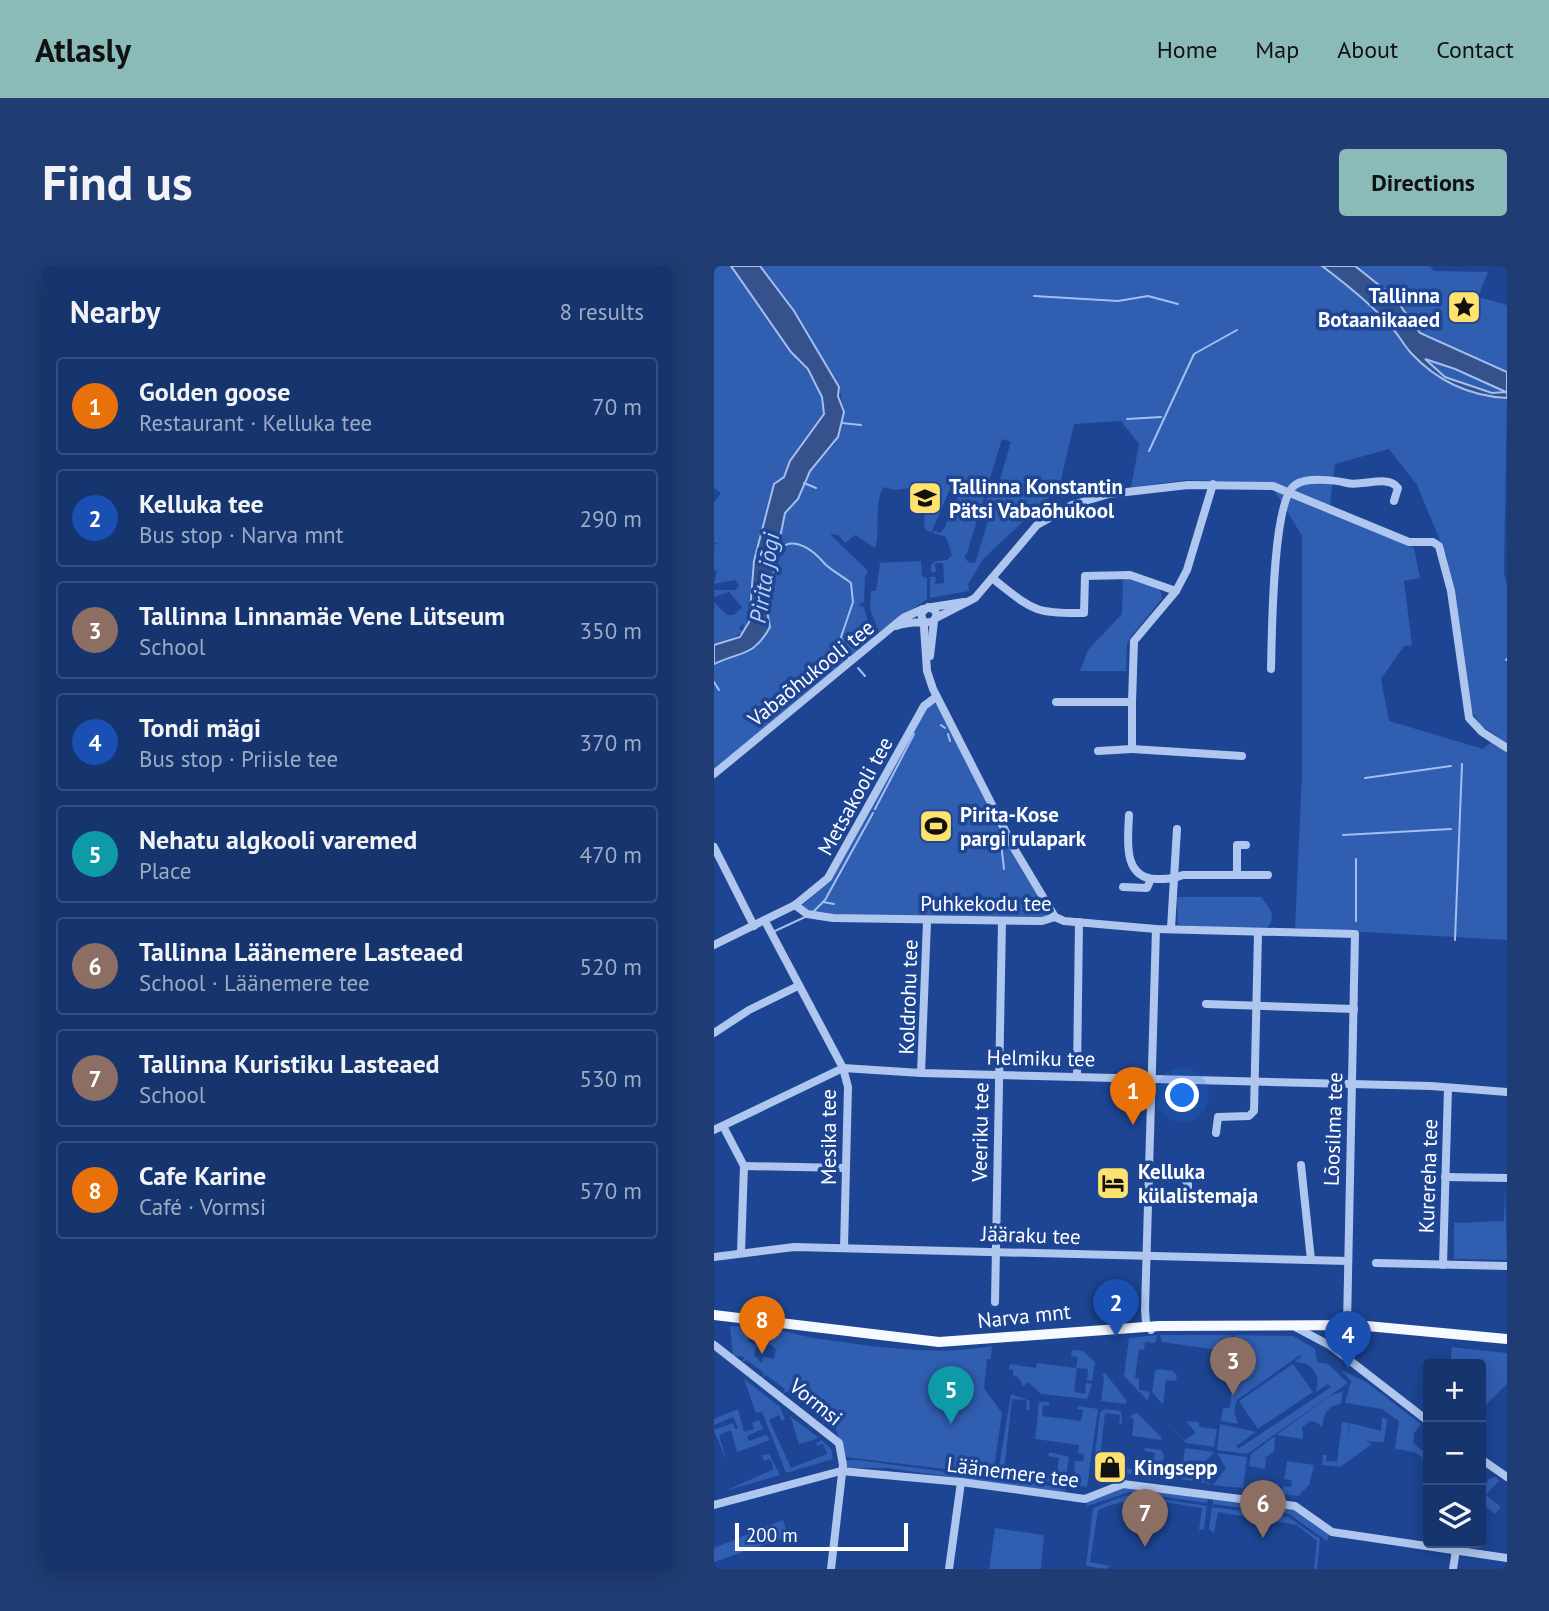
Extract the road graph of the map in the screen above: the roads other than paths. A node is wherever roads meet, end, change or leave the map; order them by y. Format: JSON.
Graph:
{"nodes":[{"id":1,"x":1213,"y":484,"type":"junction"},
{"id":2,"x":1288,"y":492,"type":"junction"},
{"id":3,"x":1394,"y":501,"type":"dead end"},
{"id":4,"x":992,"y":578,"type":"junction"},
{"id":5,"x":1176,"y":591,"type":"junction"},
{"id":6,"x":970,"y":601,"type":"junction"},
{"id":7,"x":928,"y":608,"type":"junction"},
{"id":8,"x":935,"y":619,"type":"junction"},
{"id":9,"x":923,"y":621,"type":"junction"},
{"id":10,"x":896,"y":626,"type":"junction"},
{"id":11,"x":1270,"y":669,"type":"dead end"},
{"id":12,"x":932,"y":687,"type":"junction"},
{"id":13,"x":936,"y":697,"type":"junction"},
{"id":14,"x":1056,"y":702,"type":"dead end"},
{"id":15,"x":1132,"y":702,"type":"junction"},
{"id":16,"x":1507,"y":748,"type":"edge"},
{"id":17,"x":1132,"y":749,"type":"junction"},
{"id":18,"x":1098,"y":751,"type":"dead end"},
{"id":19,"x":1242,"y":756,"type":"dead end"},
{"id":20,"x":714,"y":774,"type":"edge"},
{"id":21,"x":1129,"y":816,"type":"dead end"},
{"id":22,"x":1177,"y":829,"type":"dead end"},
{"id":23,"x":1246,"y":845,"type":"dead end"},
{"id":24,"x":714,"y":847,"type":"edge"},
{"id":25,"x":1237,"y":875,"type":"junction"},
{"id":26,"x":1268,"y":875,"type":"dead end"},
{"id":27,"x":1151,"y":879,"type":"junction"},
{"id":28,"x":1173,"y":879,"type":"junction"},
{"id":29,"x":1123,"y":887,"type":"dead end"},
{"id":30,"x":795,"y":905,"type":"junction"},
{"id":31,"x":1055,"y":916,"type":"junction"},
{"id":32,"x":765,"y":921,"type":"junction"},
{"id":33,"x":1002,"y":921,"type":"junction"},
{"id":34,"x":927,"y":922,"type":"junction"},
{"id":35,"x":1079,"y":922,"type":"junction"},
{"id":36,"x":754,"y":926,"type":"junction"},
{"id":37,"x":1171,"y":928,"type":"junction"},
{"id":38,"x":1156,"y":929,"type":"junction"},
{"id":39,"x":1258,"y":933,"type":"junction"},
{"id":40,"x":1355,"y":934,"type":"joint"},
{"id":41,"x":714,"y":945,"type":"edge"},
{"id":42,"x":798,"y":986,"type":"junction"},
{"id":43,"x":1206,"y":1004,"type":"dead end"},
{"id":44,"x":1256,"y":1006,"type":"junction"},
{"id":45,"x":1354,"y":1009,"type":"junction"},
{"id":46,"x":714,"y":1033,"type":"edge"},
{"id":47,"x":843,"y":1068,"type":"junction"},
{"id":48,"x":921,"y":1073,"type":"junction"},
{"id":49,"x":999,"y":1074,"type":"junction"},
{"id":50,"x":1077,"y":1075,"type":"junction"},
{"id":51,"x":1150,"y":1077,"type":"junction"},
{"id":52,"x":1254,"y":1080,"type":"junction"},
{"id":53,"x":1352,"y":1084,"type":"junction"},
{"id":54,"x":1448,"y":1088,"type":"junction"},
{"id":55,"x":1507,"y":1091,"type":"edge"},
{"id":56,"x":723,"y":1126,"type":"junction"},
{"id":57,"x":714,"y":1130,"type":"edge"},
{"id":58,"x":1216,"y":1133,"type":"dead end"},
{"id":59,"x":1301,"y":1165,"type":"dead end"},
{"id":60,"x":744,"y":1166,"type":"junction"},
{"id":61,"x":846,"y":1168,"type":"junction"},
{"id":62,"x":1148,"y":1176,"type":"junction"},
{"id":63,"x":1445,"y":1177,"type":"junction"},
{"id":64,"x":1507,"y":1178,"type":"edge"},
{"id":65,"x":1188,"y":1202,"type":"dead end"},
{"id":66,"x":844,"y":1248,"type":"junction"},
{"id":67,"x":995,"y":1251,"type":"junction"},
{"id":68,"x":741,"y":1252,"type":"junction"},
{"id":69,"x":1146,"y":1255,"type":"junction"},
{"id":70,"x":714,"y":1257,"type":"edge"},
{"id":71,"x":1311,"y":1260,"type":"junction"},
{"id":72,"x":1348,"y":1261,"type":"junction"},
{"id":73,"x":1376,"y":1263,"type":"dead end"},
{"id":74,"x":1443,"y":1265,"type":"junction"},
{"id":75,"x":1507,"y":1266,"type":"edge"},
{"id":76,"x":995,"y":1302,"type":"dead end"},
{"id":77,"x":714,"y":1315,"type":"edge"},
{"id":78,"x":1326,"y":1325,"type":"junction"},
{"id":79,"x":1347,"y":1325,"type":"junction"},
{"id":80,"x":1294,"y":1326,"type":"junction"},
{"id":81,"x":1149,"y":1328,"type":"junction"},
{"id":82,"x":1507,"y":1339,"type":"edge"},
{"id":83,"x":1322,"y":1341,"type":"junction"},
{"id":84,"x":714,"y":1345,"type":"edge"},
{"id":85,"x":1331,"y":1346,"type":"junction"},
{"id":86,"x":1423,"y":1418,"type":"edge"},
{"id":87,"x":1486,"y":1462,"type":"edge"},
{"id":88,"x":841,"y":1471,"type":"junction"},
{"id":89,"x":1507,"y":1477,"type":"edge"},
{"id":90,"x":961,"y":1482,"type":"junction"},
{"id":91,"x":714,"y":1505,"type":"edge"},
{"id":92,"x":1456,"y":1550,"type":"junction"},
{"id":93,"x":1507,"y":1558,"type":"edge"},
{"id":94,"x":831,"y":1569,"type":"edge"},
{"id":95,"x":949,"y":1569,"type":"edge"},
{"id":96,"x":1454,"y":1569,"type":"edge"}],
"edges":[{"from":1,"to":2,"type":"street"},
{"from":1,"to":4,"type":"street"},
{"from":1,"to":5,"type":"street"},
{"from":2,"to":3,"type":"street"},
{"from":2,"to":11,"type":"street"},
{"from":2,"to":16,"type":"street"},
{"from":4,"to":5,"type":"street"},
{"from":4,"to":6,"type":"street"},
{"from":5,"to":15,"type":"street"},
{"from":6,"to":7,"type":"street","name":"Vabaõhukooli tee"},
{"from":6,"to":8,"type":"street"},
{"from":7,"to":8,"type":"street"},
{"from":7,"to":9,"type":"street"},
{"from":7,"to":10,"type":"street","name":"Vabaõhukooli tee"},
{"from":8,"to":9,"type":"street","name":"Vabaõhukooli tee"},
{"from":8,"to":12,"type":"street"},
{"from":9,"to":10,"type":"street","name":"Vabaõhukooli tee"},
{"from":9,"to":12,"type":"street"},
{"from":10,"to":20,"type":"street","name":"Vabaõhukooli tee"},
{"from":12,"to":13,"type":"street"},
{"from":13,"to":30,"type":"street","name":"Metsakooli tee"},
{"from":13,"to":31,"type":"street"},
{"from":14,"to":15,"type":"street"},
{"from":15,"to":17,"type":"street"},
{"from":17,"to":18,"type":"street"},
{"from":17,"to":19,"type":"street"},
{"from":21,"to":27,"type":"street"},
{"from":22,"to":28,"type":"street"},
{"from":23,"to":25,"type":"street"},
{"from":24,"to":36,"type":"street"},
{"from":25,"to":26,"type":"street"},
{"from":25,"to":28,"type":"street"},
{"from":27,"to":28,"type":"street"},
{"from":27,"to":29,"type":"street"},
{"from":28,"to":37,"type":"street"},
{"from":30,"to":32,"type":"street"},
{"from":30,"to":34,"type":"street","name":"Puhkekodu tee"},
{"from":31,"to":33,"type":"street","name":"Puhkekodu tee"},
{"from":31,"to":35,"type":"street","name":"Puhkekodu tee"},
{"from":32,"to":36,"type":"street"},
{"from":32,"to":42,"type":"street","name":"Mesika tee"},
{"from":33,"to":34,"type":"street","name":"Puhkekodu tee"},
{"from":33,"to":49,"type":"street","name":"Veeriku tee"},
{"from":34,"to":48,"type":"street","name":"Koldrohu tee"},
{"from":35,"to":38,"type":"street","name":"Puhkekodu tee"},
{"from":35,"to":50,"type":"street"},
{"from":36,"to":41,"type":"street"},
{"from":37,"to":38,"type":"street","name":"Puhkekodu tee"},
{"from":37,"to":39,"type":"street","name":"Puhkekodu tee"},
{"from":38,"to":51,"type":"street"},
{"from":39,"to":40,"type":"street","name":"Puhkekodu tee"},
{"from":39,"to":44,"type":"street"},
{"from":40,"to":45,"type":"street","name":"Lõosilma tee"},
{"from":42,"to":46,"type":"street"},
{"from":42,"to":47,"type":"street","name":"Mesika tee"},
{"from":43,"to":44,"type":"street"},
{"from":44,"to":45,"type":"street"},
{"from":44,"to":52,"type":"street"},
{"from":45,"to":53,"type":"street","name":"Lõosilma tee"},
{"from":47,"to":48,"type":"street","name":"Helmiku tee"},
{"from":47,"to":56,"type":"street","name":"Helmiku tee"},
{"from":47,"to":61,"type":"street","name":"Mesika tee"},
{"from":48,"to":49,"type":"street","name":"Helmiku tee"},
{"from":49,"to":50,"type":"street","name":"Helmiku tee"},
{"from":49,"to":67,"type":"street","name":"Veeriku tee"},
{"from":50,"to":51,"type":"street","name":"Helmiku tee"},
{"from":51,"to":52,"type":"street","name":"Helmiku tee"},
{"from":51,"to":62,"type":"street"},
{"from":52,"to":53,"type":"street","name":"Helmiku tee"},
{"from":52,"to":58,"type":"street"},
{"from":53,"to":54,"type":"street","name":"Helmiku tee"},
{"from":53,"to":72,"type":"street","name":"Lõosilma tee"},
{"from":54,"to":55,"type":"street","name":"Helmiku tee"},
{"from":54,"to":63,"type":"street","name":"Kurereha tee"},
{"from":56,"to":57,"type":"street","name":"Helmiku tee"},
{"from":56,"to":60,"type":"street"},
{"from":59,"to":71,"type":"street"},
{"from":60,"to":61,"type":"street"},
{"from":60,"to":68,"type":"street"},
{"from":61,"to":66,"type":"street","name":"Mesika tee"},
{"from":62,"to":65,"type":"street"},
{"from":62,"to":69,"type":"street"},
{"from":63,"to":64,"type":"street"},
{"from":63,"to":74,"type":"street","name":"Kurereha tee"},
{"from":66,"to":67,"type":"street","name":"Jääraku tee"},
{"from":66,"to":68,"type":"street","name":"Jääraku tee"},
{"from":67,"to":69,"type":"street","name":"Jääraku tee"},
{"from":67,"to":76,"type":"street","name":"Veeriku tee"},
{"from":68,"to":70,"type":"street","name":"Jääraku tee"},
{"from":69,"to":71,"type":"street","name":"Jääraku tee"},
{"from":69,"to":81,"type":"street"},
{"from":71,"to":72,"type":"street","name":"Jääraku tee"},
{"from":72,"to":79,"type":"street","name":"Lõosilma tee"},
{"from":73,"to":74,"type":"street"},
{"from":74,"to":75,"type":"street"},
{"from":77,"to":81,"type":"main road","name":"Narva mnt"},
{"from":78,"to":79,"type":"main road","name":"Narva mnt"},
{"from":78,"to":80,"type":"main road","name":"Narva mnt"},
{"from":78,"to":83,"type":"street"},
{"from":78,"to":85,"type":"street"},
{"from":79,"to":82,"type":"main road","name":"Narva mnt"},
{"from":80,"to":81,"type":"main road","name":"Narva mnt"},
{"from":80,"to":83,"type":"street"},
{"from":83,"to":85,"type":"street"},
{"from":84,"to":88,"type":"street","name":"Vormsi"},
{"from":85,"to":86,"type":"street"},
{"from":87,"to":89,"type":"street"},
{"from":88,"to":90,"type":"street","name":"Läänemere tee"},
{"from":88,"to":91,"type":"street","name":"Läänemere tee"},
{"from":88,"to":94,"type":"street","name":"Vormsi"},
{"from":90,"to":92,"type":"street","name":"Läänemere tee"},
{"from":90,"to":95,"type":"street"},
{"from":92,"to":93,"type":"street","name":"Läänemere tee"},
{"from":92,"to":96,"type":"street"}]}
